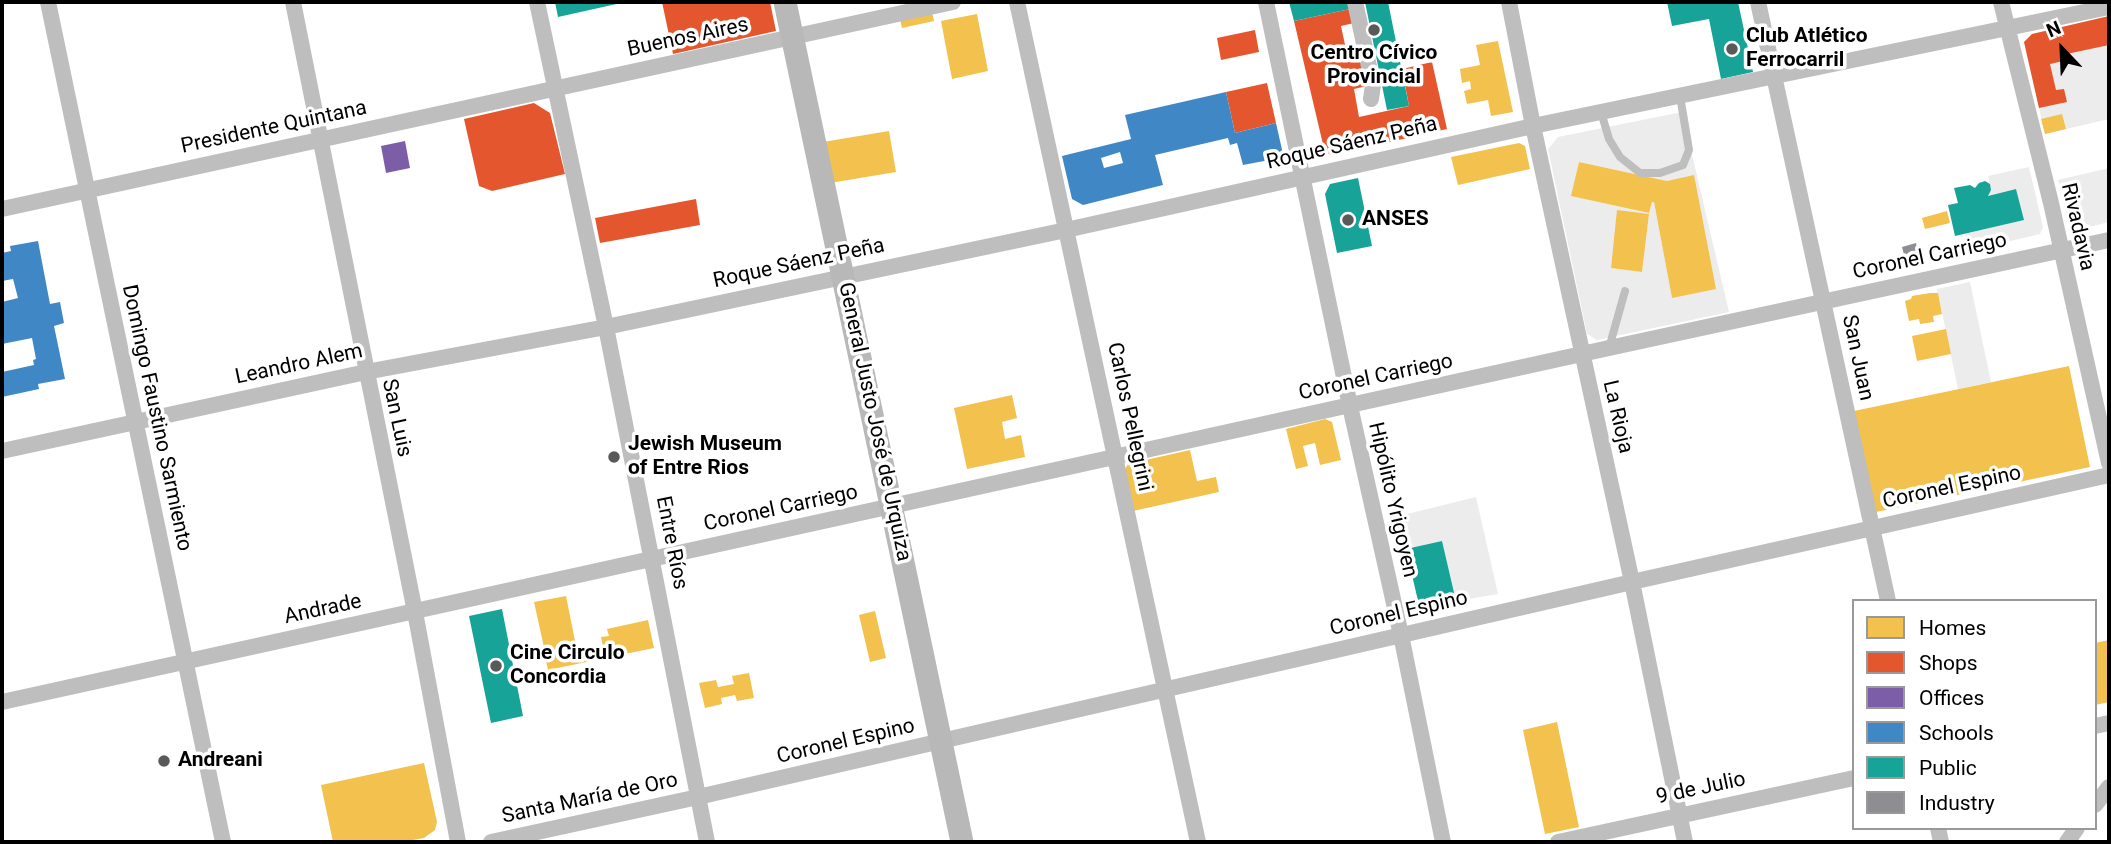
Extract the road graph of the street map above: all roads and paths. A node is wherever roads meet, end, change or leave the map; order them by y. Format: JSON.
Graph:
{"nodes":[{"id":1,"x":48,"y":2,"type":"edge"},
{"id":2,"x":293,"y":2,"type":"edge"},
{"id":3,"x":537,"y":2,"type":"edge"},
{"id":4,"x":785,"y":2,"type":"edge"},
{"id":5,"x":953,"y":2,"type":"edge"},
{"id":6,"x":1017,"y":2,"type":"edge"},
{"id":7,"x":1266,"y":2,"type":"edge"},
{"id":8,"x":1355,"y":2,"type":"edge"},
{"id":9,"x":1509,"y":2,"type":"edge"},
{"id":10,"x":1758,"y":2,"type":"edge"},
{"id":11,"x":2001,"y":2,"type":"edge"},
{"id":12,"x":919,"y":5,"type":"edge"},
{"id":13,"x":2109,"y":7,"type":"edge"},
{"id":14,"x":2006,"y":28,"type":"junction"},
{"id":15,"x":792,"y":37,"type":"junction"},
{"id":16,"x":1775,"y":76,"type":"junction"},
{"id":17,"x":555,"y":89,"type":"junction"},
{"id":18,"x":1680,"y":96,"type":"junction"},
{"id":19,"x":1371,"y":99,"type":"dead end"},
{"id":20,"x":1601,"y":112,"type":"junction"},
{"id":21,"x":1533,"y":126,"type":"junction"},
{"id":22,"x":320,"y":140,"type":"junction"},
{"id":23,"x":1303,"y":176,"type":"junction"},
{"id":24,"x":87,"y":190,"type":"junction"},
{"id":25,"x":2,"y":209,"type":"edge"},
{"id":26,"x":1066,"y":230,"type":"junction"},
{"id":27,"x":2109,"y":240,"type":"edge"},
{"id":28,"x":2061,"y":251,"type":"junction"},
{"id":29,"x":843,"y":276,"type":"junction"},
{"id":30,"x":1625,"y":292,"type":"dead end"},
{"id":31,"x":1824,"y":302,"type":"junction"},
{"id":32,"x":606,"y":327,"type":"junction"},
{"id":33,"x":1609,"y":348,"type":"junction"},
{"id":34,"x":1581,"y":354,"type":"junction"},
{"id":35,"x":366,"y":372,"type":"junction"},
{"id":36,"x":1350,"y":406,"type":"junction"},
{"id":37,"x":136,"y":422,"type":"junction"},
{"id":38,"x":2,"y":451,"type":"edge"},
{"id":39,"x":1115,"y":456,"type":"junction"},
{"id":40,"x":2109,"y":463,"type":"edge"},
{"id":41,"x":2109,"y":475,"type":"edge"},
{"id":42,"x":892,"y":506,"type":"junction"},
{"id":43,"x":1872,"y":527,"type":"junction"},
{"id":44,"x":653,"y":559,"type":"junction"},
{"id":45,"x":1632,"y":582,"type":"junction"},
{"id":46,"x":1888,"y":599,"type":"edge"},
{"id":47,"x":415,"y":612,"type":"junction"},
{"id":48,"x":1401,"y":635,"type":"junction"},
{"id":49,"x":186,"y":661,"type":"junction"},
{"id":50,"x":1166,"y":690,"type":"junction"},
{"id":51,"x":2,"y":702,"type":"edge"},
{"id":52,"x":941,"y":741,"type":"junction"},
{"id":53,"x":1852,"y":778,"type":"edge"},
{"id":54,"x":2109,"y":787,"type":"edge"},
{"id":55,"x":698,"y":797,"type":"junction"},
{"id":56,"x":2097,"y":802,"type":"edge"},
{"id":57,"x":1679,"y":816,"type":"junction"},
{"id":58,"x":223,"y":842,"type":"edge"},
{"id":59,"x":458,"y":842,"type":"edge"},
{"id":60,"x":491,"y":842,"type":"edge"},
{"id":61,"x":707,"y":842,"type":"edge"},
{"id":62,"x":962,"y":842,"type":"edge"},
{"id":63,"x":1198,"y":842,"type":"edge"},
{"id":64,"x":1443,"y":842,"type":"edge"},
{"id":65,"x":1558,"y":842,"type":"edge"},
{"id":66,"x":1685,"y":842,"type":"edge"}],
"edges":[{"from":1,"to":24,"type":"street","name":"Domingo Faustino Sarmiento"},
{"from":2,"to":22,"type":"street","name":"San Luis"},
{"from":3,"to":17,"type":"street","name":"Entre Ríos"},
{"from":4,"to":15,"type":"street","name":"General Justo José de Urquiza"},
{"from":5,"to":12,"type":"street","name":"Buenos Aires"},
{"from":6,"to":26,"type":"street","name":"Carlos Pellegrini"},
{"from":7,"to":23,"type":"street","name":"Hipólito Yrigoyen"},
{"from":8,"to":19,"type":"street"},
{"from":9,"to":21,"type":"street","name":"La Rioja"},
{"from":10,"to":16,"type":"street","name":"San Juan"},
{"from":11,"to":14,"type":"street","name":"Rivadavia"},
{"from":12,"to":15,"type":"street","name":"Buenos Aires"},
{"from":13,"to":14,"type":"street","name":"Roque Sáenz Peña"},
{"from":14,"to":16,"type":"street","name":"Roque Sáenz Peña"},
{"from":14,"to":28,"type":"street","name":"Rivadavia"},
{"from":15,"to":17,"type":"street","name":"Buenos Aires"},
{"from":15,"to":29,"type":"street","name":"General Justo José de Urquiza"},
{"from":16,"to":18,"type":"street","name":"Roque Sáenz Peña"},
{"from":16,"to":31,"type":"street","name":"San Juan"},
{"from":17,"to":22,"type":"street","name":"Presidente Quintana"},
{"from":17,"to":32,"type":"street","name":"Entre Ríos"},
{"from":18,"to":20,"type":"street","name":"Roque Sáenz Peña"},
{"from":18,"to":20,"type":"lane"},
{"from":20,"to":21,"type":"street","name":"Roque Sáenz Peña"},
{"from":21,"to":23,"type":"street","name":"Roque Sáenz Peña"},
{"from":21,"to":34,"type":"street","name":"La Rioja"},
{"from":22,"to":24,"type":"street","name":"Presidente Quintana"},
{"from":22,"to":35,"type":"street","name":"San Luis"},
{"from":23,"to":26,"type":"street","name":"Roque Sáenz Peña"},
{"from":23,"to":36,"type":"street","name":"Hipólito Yrigoyen"},
{"from":24,"to":25,"type":"street","name":"Presidente Quintana"},
{"from":24,"to":37,"type":"street","name":"Domingo Faustino Sarmiento"},
{"from":26,"to":29,"type":"street","name":"Roque Sáenz Peña"},
{"from":26,"to":39,"type":"street","name":"Carlos Pellegrini"},
{"from":27,"to":28,"type":"street","name":"Coronel Carriego"},
{"from":28,"to":31,"type":"street","name":"Coronel Carriego"},
{"from":28,"to":40,"type":"street","name":"Rivadavia"},
{"from":29,"to":32,"type":"street","name":"Roque Sáenz Peña"},
{"from":29,"to":42,"type":"street","name":"General Justo José de Urquiza"},
{"from":30,"to":33,"type":"lane"},
{"from":31,"to":33,"type":"street","name":"Coronel Carriego"},
{"from":31,"to":43,"type":"street","name":"San Juan"},
{"from":32,"to":35,"type":"street","name":"Leandro Alem"},
{"from":32,"to":44,"type":"street","name":"Entre Ríos"},
{"from":33,"to":34,"type":"street","name":"Coronel Carriego"},
{"from":34,"to":36,"type":"street","name":"Coronel Carriego"},
{"from":34,"to":45,"type":"street","name":"La Rioja"},
{"from":35,"to":37,"type":"street","name":"Leandro Alem"},
{"from":35,"to":47,"type":"street","name":"San Luis"},
{"from":36,"to":39,"type":"street","name":"Coronel Carriego"},
{"from":36,"to":48,"type":"street","name":"Hipólito Yrigoyen"},
{"from":37,"to":38,"type":"street","name":"Leandro Alem"},
{"from":37,"to":49,"type":"street","name":"Domingo Faustino Sarmiento"},
{"from":39,"to":42,"type":"street","name":"Coronel Carriego"},
{"from":39,"to":50,"type":"street","name":"Carlos Pellegrini"},
{"from":41,"to":43,"type":"street","name":"Coronel Espino"},
{"from":42,"to":44,"type":"street","name":"Coronel Carriego"},
{"from":42,"to":52,"type":"street","name":"General Justo José de Urquiza"},
{"from":43,"to":45,"type":"street","name":"Coronel Espino"},
{"from":43,"to":46,"type":"street","name":"San Juan"},
{"from":44,"to":47,"type":"street","name":"Andrade"},
{"from":44,"to":55,"type":"street","name":"Entre Ríos"},
{"from":45,"to":48,"type":"street","name":"Coronel Espino"},
{"from":45,"to":57,"type":"street","name":"La Rioja"},
{"from":47,"to":49,"type":"street","name":"Andrade"},
{"from":47,"to":59,"type":"street","name":"San Luis"},
{"from":48,"to":50,"type":"street","name":"Coronel Espino"},
{"from":48,"to":64,"type":"street","name":"Hipólito Yrigoyen"},
{"from":49,"to":51,"type":"street","name":"Andrade"},
{"from":49,"to":58,"type":"street","name":"Domingo Faustino Sarmiento"},
{"from":50,"to":52,"type":"street","name":"Coronel Espino"},
{"from":50,"to":63,"type":"street","name":"Carlos Pellegrini"},
{"from":52,"to":55,"type":"street","name":"Coronel Espino"},
{"from":52,"to":62,"type":"street","name":"General Justo José de Urquiza"},
{"from":53,"to":57,"type":"street","name":"9 de Julio"},
{"from":54,"to":56,"type":"street"},
{"from":55,"to":60,"type":"street","name":"Santa María de Oro"},
{"from":55,"to":61,"type":"street","name":"Entre Ríos"},
{"from":57,"to":65,"type":"street","name":"9 de Julio"},
{"from":57,"to":66,"type":"street","name":"La Rioja"}]}
